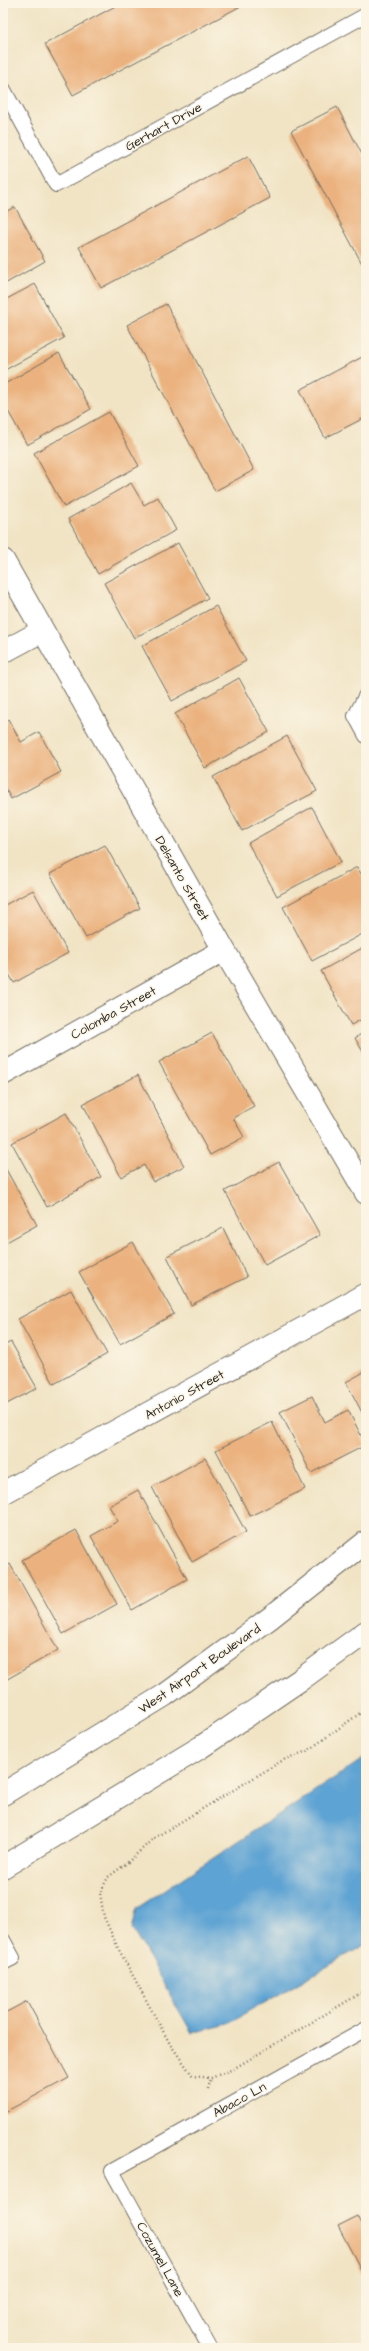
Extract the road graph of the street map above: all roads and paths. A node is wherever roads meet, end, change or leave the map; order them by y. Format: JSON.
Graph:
{"nodes":[{"id":1,"x":366,"y":15,"type":"edge"},
{"id":2,"x":3,"y":88,"type":"edge"},
{"id":3,"x":3,"y":560,"type":"edge"},
{"id":4,"x":42,"y":631,"type":"junction"},
{"id":5,"x":3,"y":652,"type":"edge"},
{"id":6,"x":366,"y":695,"type":"edge"},
{"id":7,"x":366,"y":736,"type":"edge"},
{"id":8,"x":224,"y":950,"type":"junction"},
{"id":9,"x":3,"y":1074,"type":"edge"},
{"id":10,"x":366,"y":1193,"type":"edge"},
{"id":11,"x":366,"y":1294,"type":"edge"},
{"id":12,"x":3,"y":1493,"type":"edge"},
{"id":13,"x":366,"y":1542,"type":"edge"},
{"id":14,"x":366,"y":1632,"type":"edge"},
{"id":15,"x":366,"y":1709,"type":"edge"},
{"id":16,"x":3,"y":1794,"type":"edge"},
{"id":17,"x":3,"y":1867,"type":"edge"},
{"id":18,"x":3,"y":1940,"type":"edge"},
{"id":19,"x":3,"y":1963,"type":"edge"},
{"id":20,"x":366,"y":1992,"type":"edge"},
{"id":21,"x":366,"y":2029,"type":"edge"},
{"id":22,"x":112,"y":2171,"type":"joint"},
{"id":23,"x":210,"y":2348,"type":"edge"}],
"edges":[{"from":1,"to":2,"type":"lane","name":"Gerhart Drive"},
{"from":3,"to":4,"type":"street","name":"Delsanto Street"},
{"from":4,"to":5,"type":"street"},
{"from":4,"to":8,"type":"street","name":"Delsanto Street"},
{"from":6,"to":7,"type":"lane"},
{"from":8,"to":9,"type":"street","name":"Colomba Street"},
{"from":8,"to":10,"type":"street","name":"Delsanto Street"},
{"from":11,"to":12,"type":"street","name":"Antonio Street"},
{"from":13,"to":16,"type":"street","name":"West Airport Boulevard"},
{"from":14,"to":17,"type":"street"},
{"from":15,"to":20,"type":"path"},
{"from":18,"to":19,"type":"lane"},
{"from":21,"to":22,"type":"lane","name":"Abaco Ln"},
{"from":22,"to":23,"type":"lane","name":"Cozumel Lane"}]}
